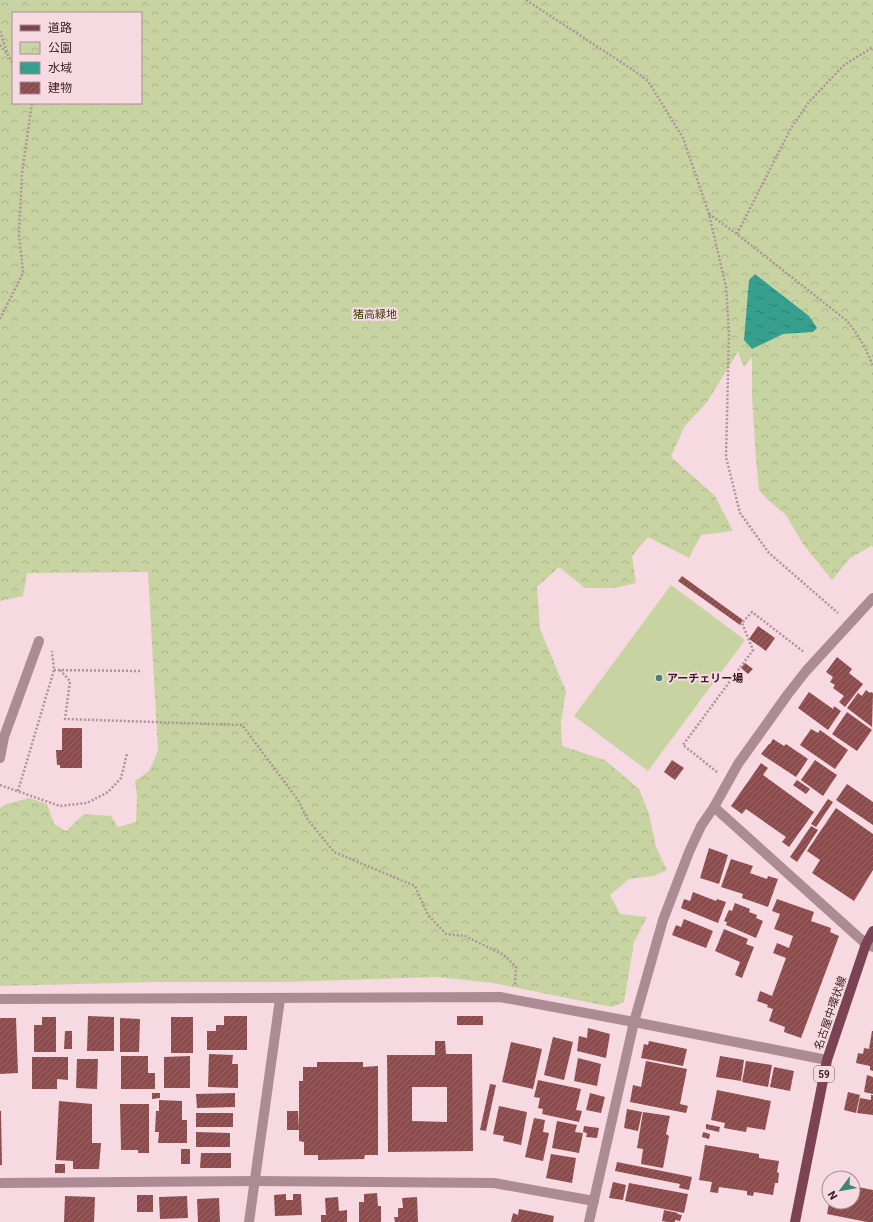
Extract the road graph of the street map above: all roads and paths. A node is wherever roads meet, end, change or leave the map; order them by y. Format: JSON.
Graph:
{"nodes":[{"id":1,"x":526,"y":0,"type":"edge"},
{"id":2,"x":0,"y":31,"type":"edge"},
{"id":3,"x":0,"y":45,"type":"edge"},
{"id":4,"x":873,"y":47,"type":"edge"},
{"id":5,"x":8,"y":55,"type":"junction"},
{"id":6,"x":12,"y":62,"type":"edge"},
{"id":7,"x":32,"y":104,"type":"edge"},
{"id":8,"x":709,"y":214,"type":"junction"},
{"id":9,"x":737,"y":234,"type":"junction"},
{"id":10,"x":0,"y":319,"type":"edge"},
{"id":11,"x":873,"y":367,"type":"edge"},
{"id":12,"x":873,"y":598,"type":"edge"},
{"id":13,"x":851,"y":624,"type":"junction"},
{"id":14,"x":38,"y":641,"type":"dead end"},
{"id":15,"x":52,"y":645,"type":"dead end"},
{"id":16,"x":816,"y":661,"type":"junction"},
{"id":17,"x":54,"y":670,"type":"junction"},
{"id":18,"x":60,"y":670,"type":"junction"},
{"id":19,"x":140,"y":671,"type":"dead end"},
{"id":20,"x":127,"y":754,"type":"dead end"},
{"id":21,"x":0,"y":758,"type":"edge"},
{"id":22,"x":728,"y":781,"type":"junction"},
{"id":23,"x":0,"y":785,"type":"edge"},
{"id":24,"x":18,"y":791,"type":"junction"},
{"id":25,"x":714,"y":807,"type":"junction"},
{"id":26,"x":873,"y":931,"type":"edge"},
{"id":27,"x":870,"y":946,"type":"edge"},
{"id":28,"x":0,"y":999,"type":"edge"},
{"id":29,"x":280,"y":999,"type":"junction"},
{"id":30,"x":515,"y":1000,"type":"junction"},
{"id":31,"x":634,"y":1022,"type":"junction"},
{"id":32,"x":827,"y":1060,"type":"junction"},
{"id":33,"x":255,"y":1181,"type":"junction"},
{"id":34,"x":0,"y":1183,"type":"edge"},
{"id":35,"x":594,"y":1201,"type":"junction"},
{"id":36,"x":249,"y":1222,"type":"edge"},
{"id":37,"x":590,"y":1222,"type":"edge"},
{"id":38,"x":795,"y":1222,"type":"edge"}],
"edges":[{"from":1,"to":8,"type":"path"},
{"from":2,"to":5,"type":"path"},
{"from":3,"to":5,"type":"path"},
{"from":4,"to":9,"type":"path"},
{"from":5,"to":6,"type":"path"},
{"from":7,"to":10,"type":"path"},
{"from":8,"to":9,"type":"path"},
{"from":8,"to":13,"type":"path"},
{"from":9,"to":11,"type":"path"},
{"from":12,"to":13,"type":"street"},
{"from":13,"to":16,"type":"street"},
{"from":14,"to":21,"type":"street"},
{"from":15,"to":17,"type":"path"},
{"from":16,"to":22,"type":"street"},
{"from":16,"to":22,"type":"path"},
{"from":17,"to":18,"type":"path"},
{"from":17,"to":24,"type":"path"},
{"from":18,"to":19,"type":"path"},
{"from":18,"to":30,"type":"path"},
{"from":20,"to":24,"type":"path"},
{"from":22,"to":25,"type":"street"},
{"from":23,"to":24,"type":"path"},
{"from":25,"to":27,"type":"street"},
{"from":25,"to":31,"type":"street"},
{"from":26,"to":27,"type":"main road","name":"名古屋中環状線","number":"59"},
{"from":27,"to":32,"type":"main road","name":"名古屋中環状線","number":"59"},
{"from":28,"to":29,"type":"street"},
{"from":29,"to":30,"type":"street"},
{"from":29,"to":33,"type":"street"},
{"from":30,"to":31,"type":"street"},
{"from":31,"to":32,"type":"street"},
{"from":31,"to":35,"type":"street"},
{"from":32,"to":38,"type":"main road","name":"名古屋中環状線","number":"59"},
{"from":33,"to":34,"type":"street"},
{"from":33,"to":35,"type":"street"},
{"from":33,"to":36,"type":"street"},
{"from":35,"to":37,"type":"street"}]}
